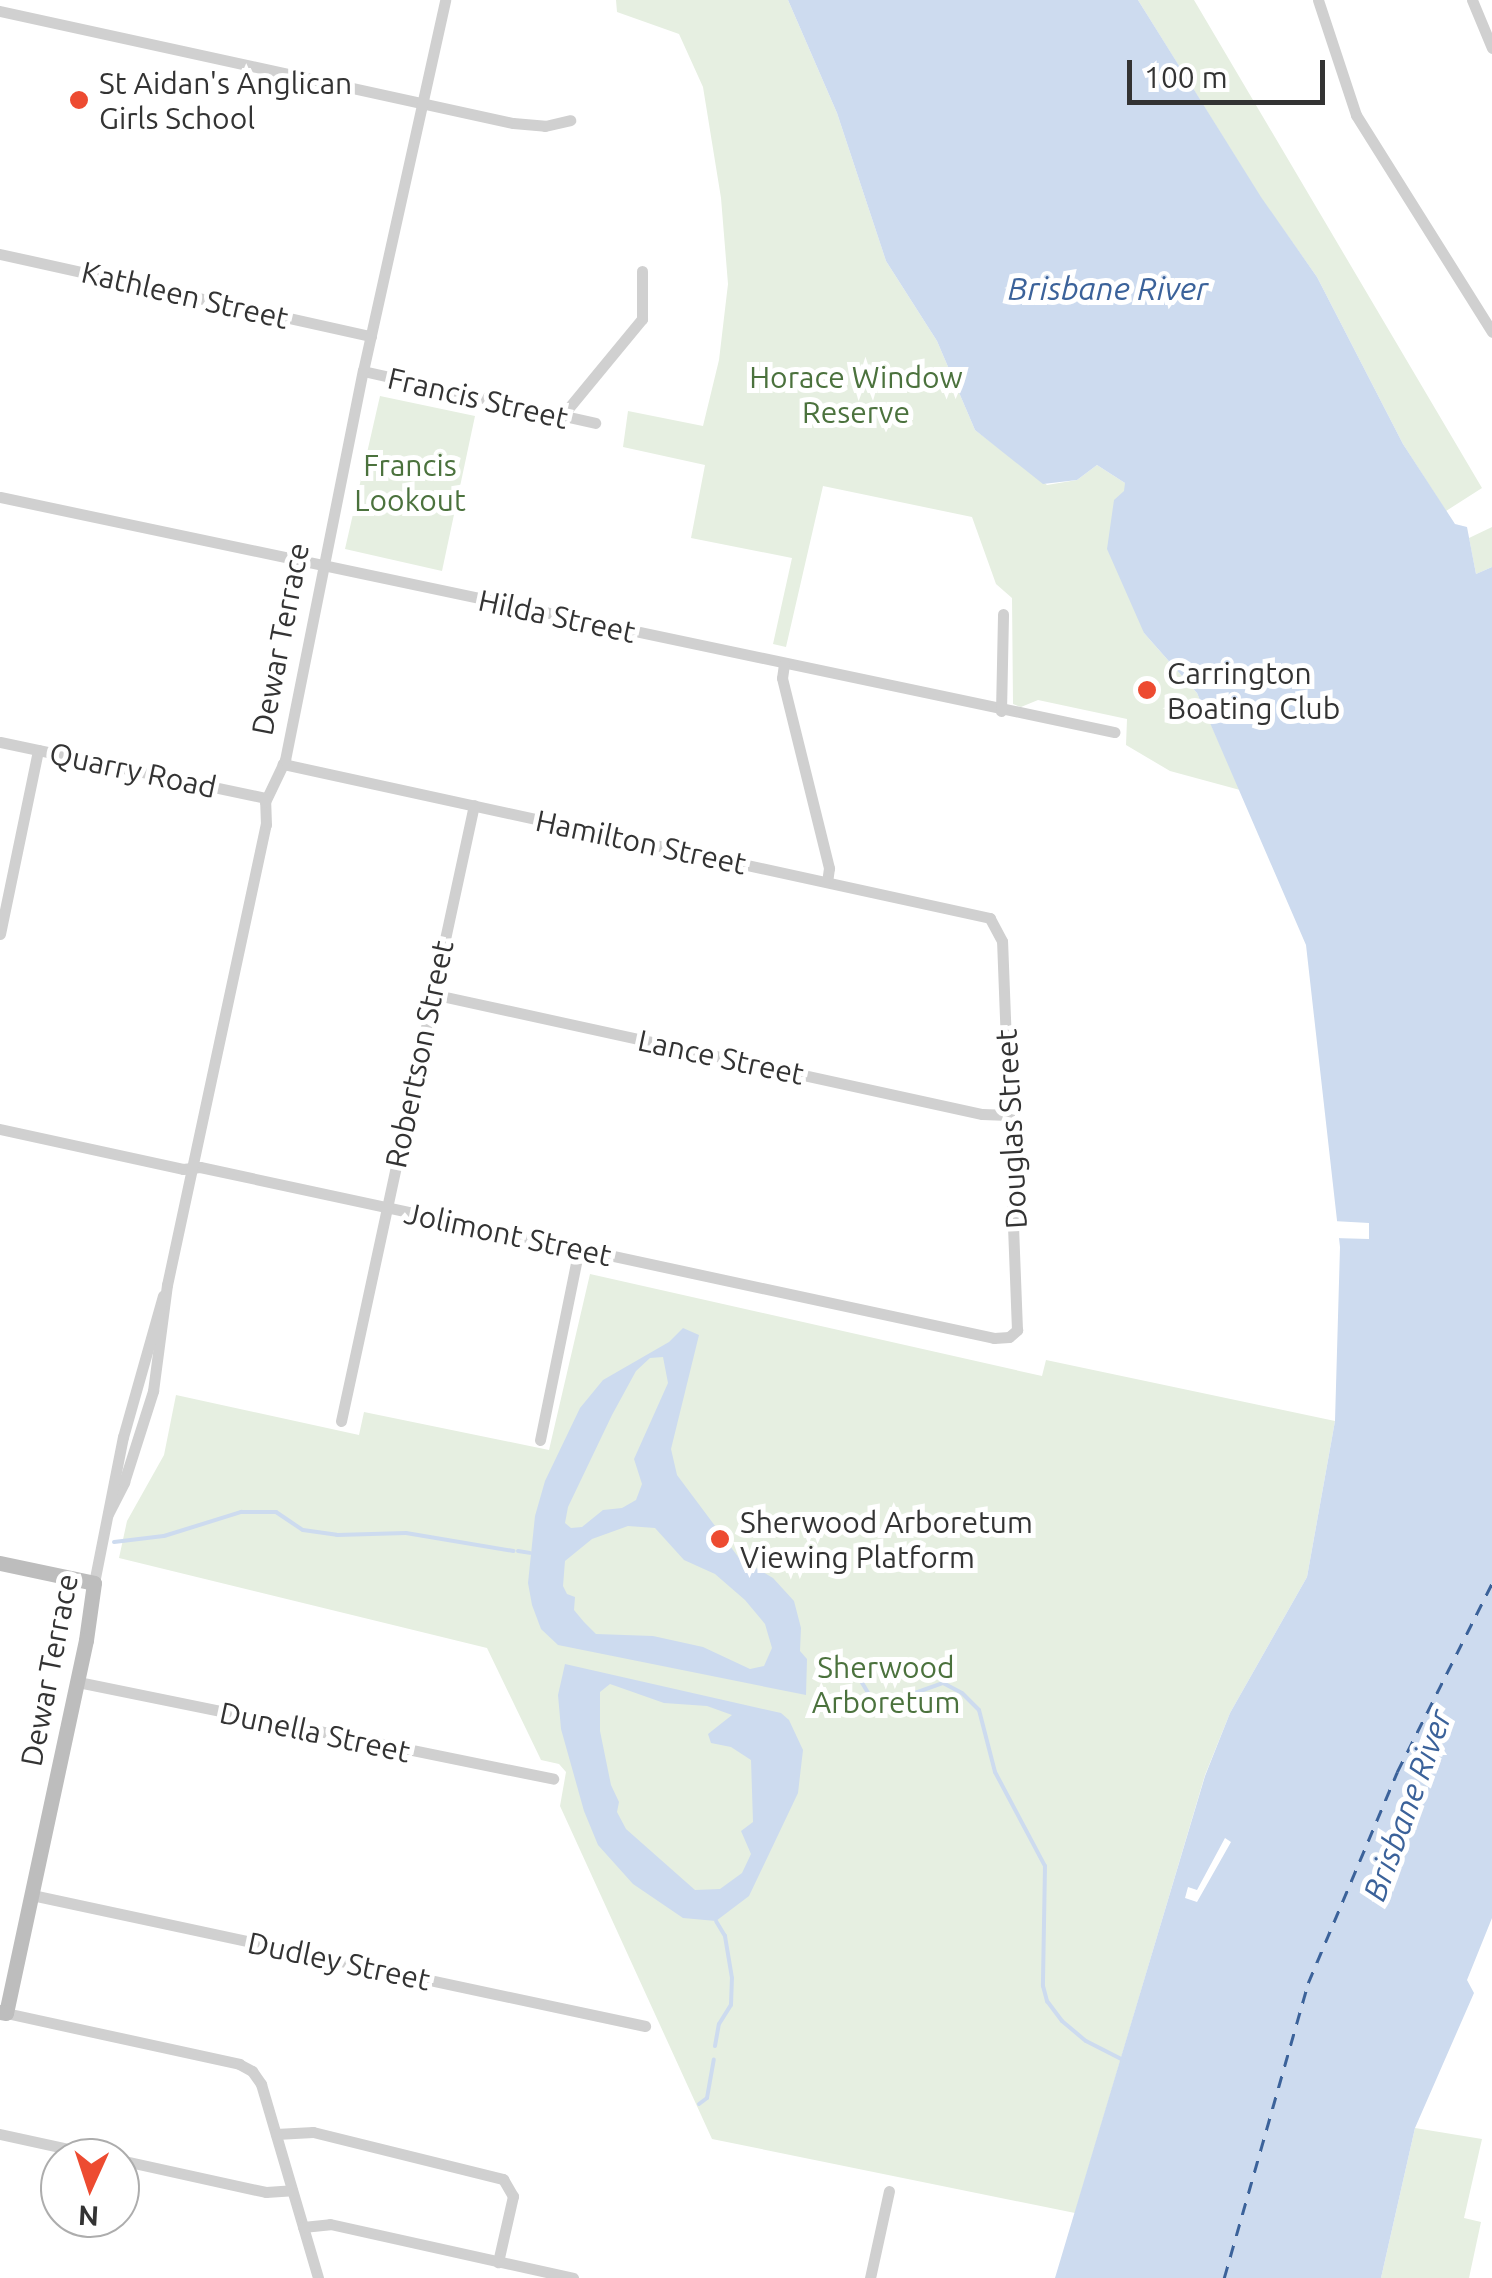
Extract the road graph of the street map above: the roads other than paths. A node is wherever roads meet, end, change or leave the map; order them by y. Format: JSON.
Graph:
{"nodes":[{"id":1,"x":446,"y":0,"type":"edge"},
{"id":2,"x":1318,"y":0,"type":"edge"},
{"id":3,"x":1472,"y":0,"type":"edge"},
{"id":4,"x":0,"y":11,"type":"edge"},
{"id":5,"x":1492,"y":48,"type":"edge"},
{"id":6,"x":422,"y":102,"type":"junction"},
{"id":7,"x":570,"y":120,"type":"dead end"},
{"id":8,"x":0,"y":254,"type":"edge"},
{"id":9,"x":642,"y":272,"type":"dead end"},
{"id":10,"x":1492,"y":332,"type":"edge"},
{"id":11,"x":371,"y":336,"type":"junction"},
{"id":12,"x":362,"y":371,"type":"junction"},
{"id":13,"x":562,"y":416,"type":"junction"},
{"id":14,"x":594,"y":423,"type":"dead end"},
{"id":15,"x":0,"y":498,"type":"edge"},
{"id":16,"x":322,"y":566,"type":"junction"},
{"id":17,"x":1002,"y":614,"type":"dead end"},
{"id":18,"x":784,"y":664,"type":"junction"},
{"id":19,"x":1001,"y":711,"type":"junction"},
{"id":20,"x":1114,"y":732,"type":"dead end"},
{"id":21,"x":0,"y":742,"type":"edge"},
{"id":22,"x":38,"y":750,"type":"junction"},
{"id":23,"x":283,"y":764,"type":"junction"},
{"id":24,"x":266,"y":798,"type":"junction"},
{"id":25,"x":474,"y":805,"type":"junction"},
{"id":26,"x":827,"y":882,"type":"junction"},
{"id":27,"x":996,"y":924,"type":"joint"},
{"id":28,"x":0,"y":934,"type":"edge"},
{"id":29,"x":432,"y":994,"type":"junction"},
{"id":30,"x":1010,"y":1114,"type":"junction"},
{"id":31,"x":0,"y":1130,"type":"edge"},
{"id":32,"x":192,"y":1168,"type":"junction"},
{"id":33,"x":386,"y":1207,"type":"junction"},
{"id":34,"x":579,"y":1249,"type":"junction"},
{"id":35,"x":1015,"y":1333,"type":"joint"},
{"id":36,"x":341,"y":1421,"type":"dead end"},
{"id":37,"x":540,"y":1440,"type":"dead end"},
{"id":38,"x":0,"y":1563,"type":"edge"},
{"id":39,"x":94,"y":1583,"type":"junction"},
{"id":40,"x":78,"y":1682,"type":"junction"},
{"id":41,"x":553,"y":1779,"type":"dead end"},
{"id":42,"x":32,"y":1895,"type":"junction"},
{"id":43,"x":3,"y":2013,"type":"edge"},
{"id":44,"x":646,"y":2026,"type":"dead end"},
{"id":45,"x":0,"y":2134,"type":"edge"},
{"id":46,"x":276,"y":2134,"type":"junction"},
{"id":47,"x":40,"y":2143,"type":"edge"},
{"id":48,"x":140,"y":2164,"type":"edge"},
{"id":49,"x":292,"y":2190,"type":"junction"},
{"id":50,"x":889,"y":2191,"type":"dead end"},
{"id":51,"x":303,"y":2227,"type":"junction"},
{"id":52,"x":498,"y":2262,"type":"junction"},
{"id":53,"x":318,"y":2278,"type":"edge"},
{"id":54,"x":574,"y":2278,"type":"edge"},
{"id":55,"x":870,"y":2278,"type":"edge"}],
"edges":[{"from":1,"to":6,"type":"street","name":"Dewar Terrace"},
{"from":2,"to":10,"type":"street"},
{"from":3,"to":5,"type":"street"},
{"from":4,"to":6,"type":"street"},
{"from":6,"to":7,"type":"street"},
{"from":6,"to":11,"type":"street","name":"Dewar Terrace"},
{"from":8,"to":11,"type":"street","name":"Kathleen Street"},
{"from":9,"to":13,"type":"street"},
{"from":11,"to":12,"type":"street","name":"Dewar Terrace"},
{"from":12,"to":13,"type":"street","name":"Francis Street"},
{"from":12,"to":16,"type":"street","name":"Dewar Terrace"},
{"from":13,"to":14,"type":"street","name":"Francis Street"},
{"from":15,"to":16,"type":"street","name":"Hilda Street"},
{"from":16,"to":18,"type":"street","name":"Hilda Street"},
{"from":16,"to":23,"type":"street","name":"Dewar Terrace"},
{"from":17,"to":19,"type":"street"},
{"from":18,"to":19,"type":"street","name":"Hilda Street"},
{"from":18,"to":26,"type":"street"},
{"from":19,"to":20,"type":"street","name":"Hilda Street"},
{"from":21,"to":22,"type":"street","name":"Quarry Road"},
{"from":22,"to":24,"type":"street","name":"Quarry Road"},
{"from":22,"to":28,"type":"street"},
{"from":23,"to":24,"type":"street","name":"Dewar Terrace"},
{"from":23,"to":25,"type":"street","name":"Hamilton Street"},
{"from":24,"to":32,"type":"street","name":"Dewar Terrace"},
{"from":25,"to":26,"type":"street","name":"Hamilton Street"},
{"from":25,"to":29,"type":"street","name":"Robertson Street"},
{"from":26,"to":27,"type":"street","name":"Hamilton Street"},
{"from":27,"to":30,"type":"street","name":"Douglas Street"},
{"from":29,"to":30,"type":"street","name":"Lance Street"},
{"from":29,"to":33,"type":"street","name":"Robertson Street"},
{"from":30,"to":35,"type":"street","name":"Douglas Street"},
{"from":31,"to":32,"type":"street","name":"Jolimont Street"},
{"from":32,"to":33,"type":"street","name":"Jolimont Street"},
{"from":32,"to":39,"type":"street","name":"Dewar Terrace"},
{"from":33,"to":34,"type":"street","name":"Jolimont Street"},
{"from":33,"to":36,"type":"street","name":"Robertson Street"},
{"from":34,"to":35,"type":"street","name":"Jolimont Street"},
{"from":34,"to":37,"type":"street"},
{"from":38,"to":39,"type":"street"},
{"from":39,"to":40,"type":"street","name":"Dewar Terrace"},
{"from":40,"to":41,"type":"street","name":"Dunella Street"},
{"from":40,"to":42,"type":"street","name":"Dewar Terrace"},
{"from":42,"to":43,"type":"street","name":"Dewar Terrace"},
{"from":42,"to":44,"type":"street","name":"Dudley Street"},
{"from":43,"to":46,"type":"street"},
{"from":45,"to":47,"type":"street"},
{"from":46,"to":49,"type":"street"},
{"from":46,"to":52,"type":"street"},
{"from":48,"to":49,"type":"street"},
{"from":49,"to":51,"type":"street"},
{"from":50,"to":55,"type":"street"},
{"from":51,"to":52,"type":"street"},
{"from":51,"to":53,"type":"street"},
{"from":52,"to":54,"type":"street"}]}
